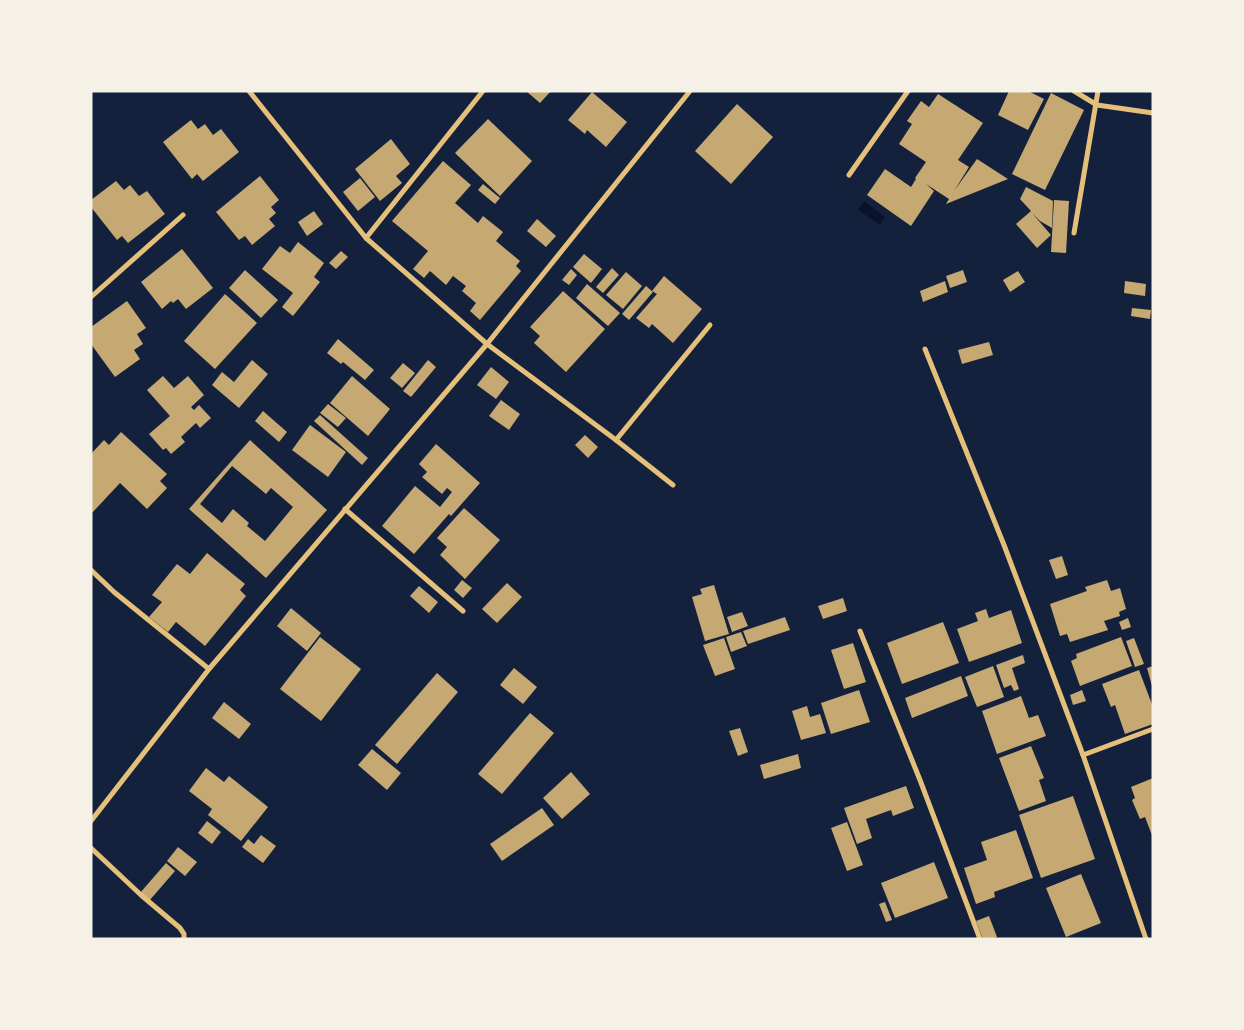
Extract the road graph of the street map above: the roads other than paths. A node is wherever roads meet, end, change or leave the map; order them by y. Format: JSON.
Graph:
{"nodes":[{"id":1,"x":249,"y":91,"type":"edge"},
{"id":2,"x":483,"y":91,"type":"edge"},
{"id":3,"x":690,"y":91,"type":"edge"},
{"id":4,"x":908,"y":91,"type":"edge"},
{"id":5,"x":1074,"y":91,"type":"edge"},
{"id":6,"x":1098,"y":91,"type":"edge"},
{"id":7,"x":1097,"y":105,"type":"junction"},
{"id":8,"x":1153,"y":113,"type":"edge"},
{"id":9,"x":849,"y":175,"type":"dead end"},
{"id":10,"x":183,"y":215,"type":"dead end"},
{"id":11,"x":1074,"y":233,"type":"dead end"},
{"id":12,"x":366,"y":238,"type":"junction"},
{"id":13,"x":91,"y":297,"type":"edge"},
{"id":14,"x":710,"y":325,"type":"dead end"},
{"id":15,"x":487,"y":344,"type":"junction"},
{"id":16,"x":926,"y":349,"type":"dead end"},
{"id":17,"x":616,"y":440,"type":"junction"},
{"id":18,"x":673,"y":485,"type":"dead end"},
{"id":19,"x":346,"y":509,"type":"junction"},
{"id":20,"x":91,"y":570,"type":"edge"},
{"id":21,"x":463,"y":611,"type":"dead end"},
{"id":22,"x":860,"y":631,"type":"dead end"},
{"id":23,"x":209,"y":669,"type":"junction"},
{"id":24,"x":1153,"y":729,"type":"edge"},
{"id":25,"x":1083,"y":755,"type":"junction"},
{"id":26,"x":91,"y":821,"type":"edge"},
{"id":27,"x":91,"y":848,"type":"edge"},
{"id":28,"x":184,"y":939,"type":"edge"},
{"id":29,"x":980,"y":939,"type":"edge"},
{"id":30,"x":1146,"y":939,"type":"edge"}],
"edges":[{"from":1,"to":12,"type":"street"},
{"from":2,"to":12,"type":"street"},
{"from":3,"to":15,"type":"street"},
{"from":4,"to":9,"type":"street"},
{"from":5,"to":7,"type":"street"},
{"from":6,"to":7,"type":"street"},
{"from":7,"to":8,"type":"street"},
{"from":7,"to":11,"type":"street"},
{"from":10,"to":13,"type":"street"},
{"from":12,"to":15,"type":"street"},
{"from":14,"to":17,"type":"street"},
{"from":15,"to":17,"type":"street"},
{"from":15,"to":19,"type":"street"},
{"from":16,"to":25,"type":"street"},
{"from":17,"to":18,"type":"street"},
{"from":19,"to":21,"type":"street"},
{"from":19,"to":23,"type":"street"},
{"from":20,"to":23,"type":"street"},
{"from":22,"to":29,"type":"street"},
{"from":23,"to":26,"type":"street"},
{"from":24,"to":25,"type":"street"},
{"from":25,"to":30,"type":"street"},
{"from":27,"to":28,"type":"street"}]}
